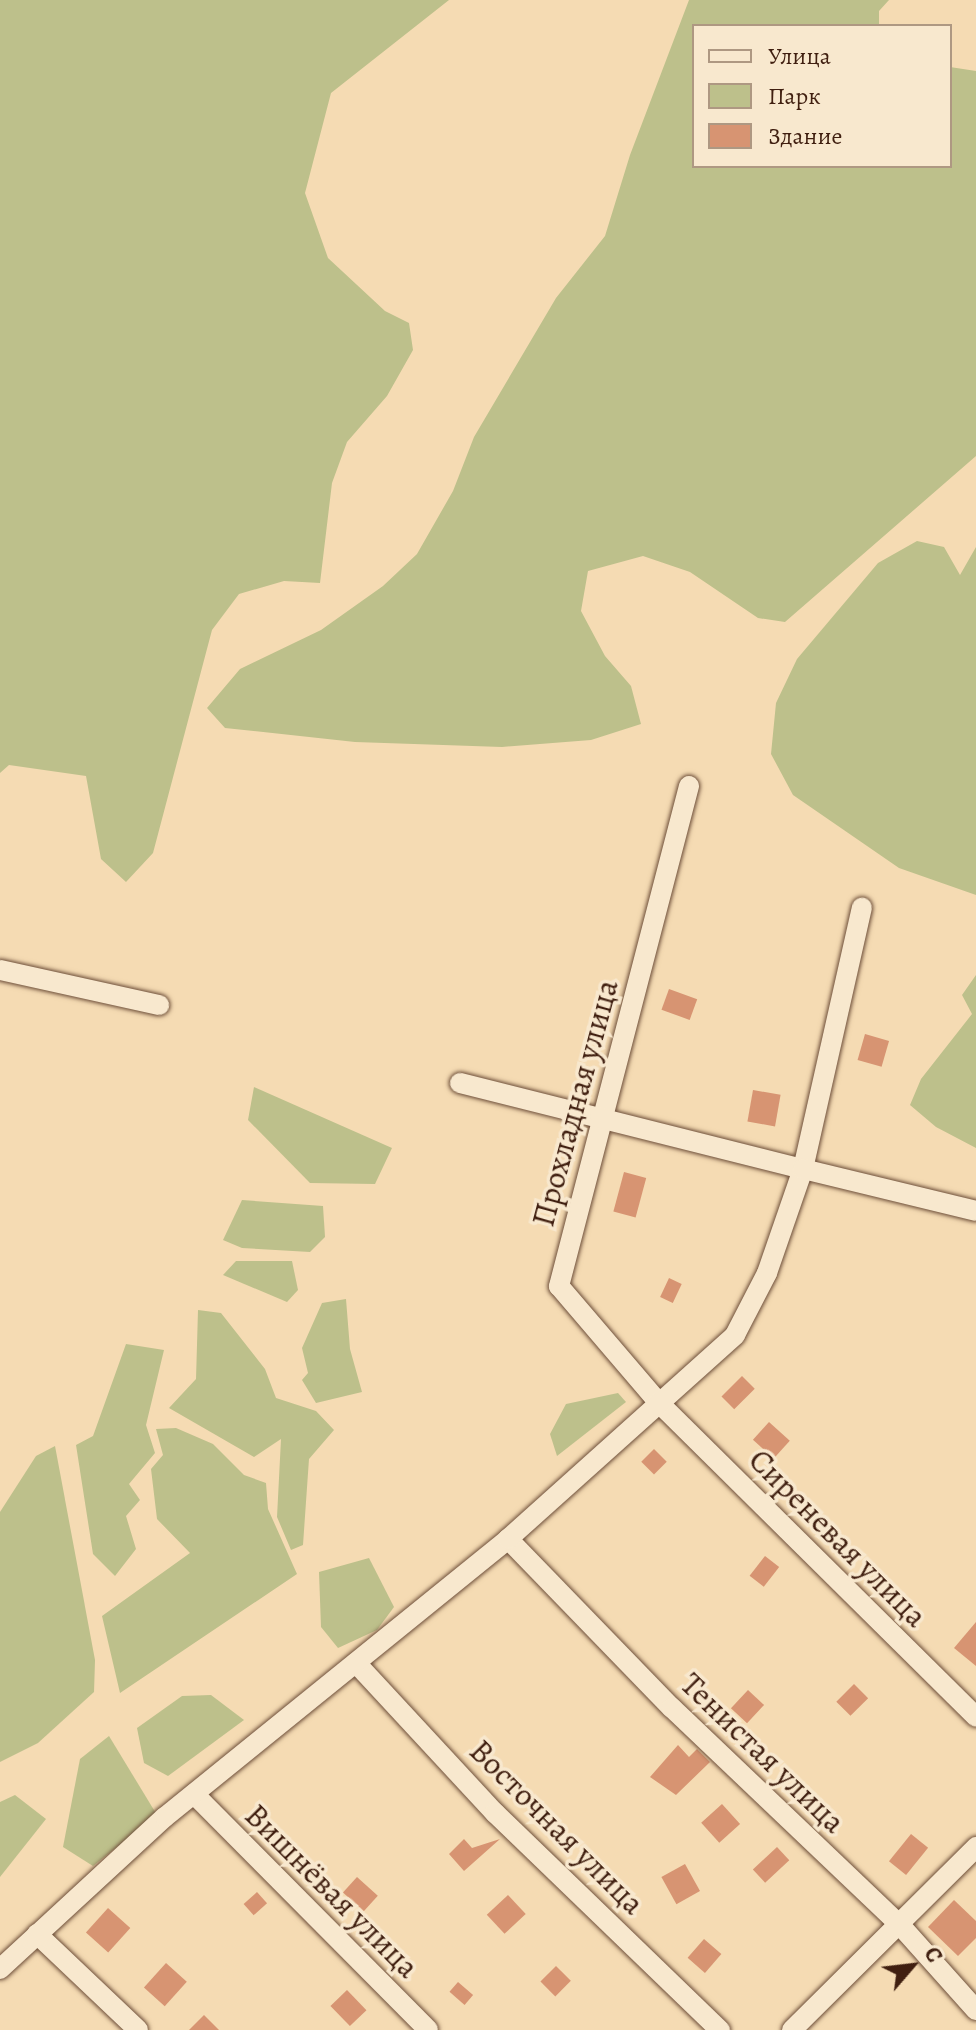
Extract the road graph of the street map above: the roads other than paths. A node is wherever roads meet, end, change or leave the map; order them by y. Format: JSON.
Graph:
{"nodes":[{"id":1,"x":689,"y":786,"type":"dead end"},
{"id":2,"x":862,"y":908,"type":"dead end"},
{"id":3,"x":0,"y":970,"type":"edge"},
{"id":4,"x":159,"y":1005,"type":"dead end"},
{"id":5,"x":460,"y":1083,"type":"dead end"},
{"id":6,"x":602,"y":1120,"type":"junction"},
{"id":7,"x":803,"y":1169,"type":"junction"},
{"id":8,"x":976,"y":1211,"type":"edge"},
{"id":9,"x":659,"y":1403,"type":"junction"},
{"id":10,"x":508,"y":1539,"type":"junction"},
{"id":11,"x":356,"y":1663,"type":"junction"},
{"id":12,"x":976,"y":1717,"type":"edge"},
{"id":13,"x":194,"y":1794,"type":"junction"},
{"id":14,"x":976,"y":1847,"type":"edge"},
{"id":15,"x":900,"y":1925,"type":"junction"},
{"id":16,"x":37,"y":1934,"type":"junction"},
{"id":17,"x":0,"y":1969,"type":"edge"},
{"id":18,"x":976,"y":2010,"type":"edge"},
{"id":19,"x":138,"y":2030,"type":"edge"},
{"id":20,"x":428,"y":2030,"type":"edge"},
{"id":21,"x":720,"y":2030,"type":"edge"},
{"id":22,"x":792,"y":2030,"type":"edge"}],
"edges":[{"from":1,"to":6,"type":"street","name":"Прохладная улица"},
{"from":2,"to":7,"type":"street"},
{"from":3,"to":4,"type":"street"},
{"from":5,"to":6,"type":"street"},
{"from":6,"to":7,"type":"street"},
{"from":6,"to":9,"type":"street","name":"Прохладная улица"},
{"from":7,"to":8,"type":"street"},
{"from":7,"to":9,"type":"street"},
{"from":9,"to":10,"type":"street"},
{"from":9,"to":12,"type":"street","name":"Сиреневая улица"},
{"from":10,"to":11,"type":"street"},
{"from":10,"to":15,"type":"street","name":"Тенистая улица"},
{"from":11,"to":13,"type":"street"},
{"from":11,"to":21,"type":"street","name":"Восточная улица"},
{"from":13,"to":16,"type":"street"},
{"from":13,"to":20,"type":"street","name":"Вишнёвая улица"},
{"from":14,"to":15,"type":"street"},
{"from":15,"to":18,"type":"street","name":"Тенистая улица"},
{"from":15,"to":22,"type":"street"},
{"from":16,"to":17,"type":"street"},
{"from":16,"to":19,"type":"street"}]}
